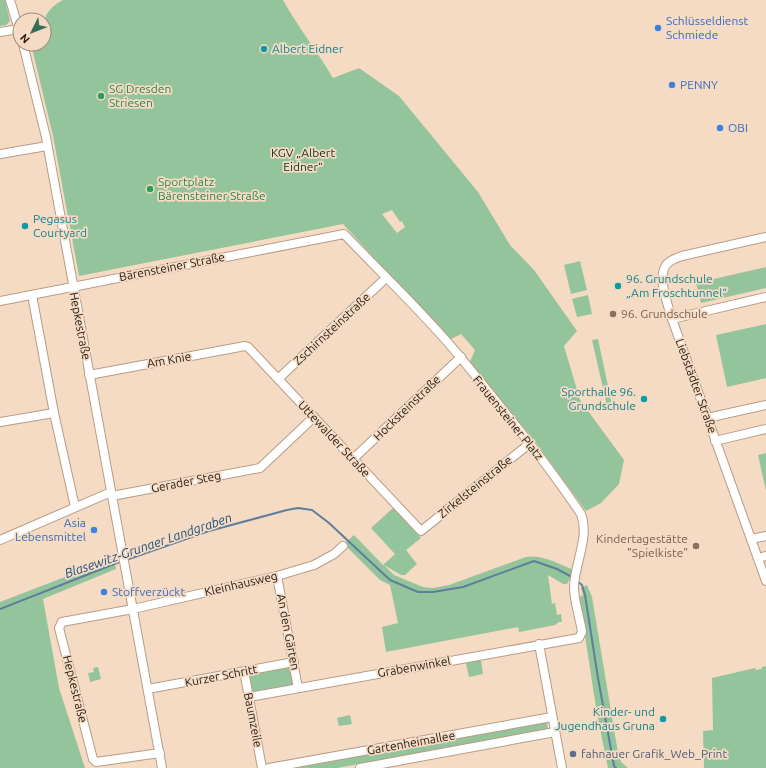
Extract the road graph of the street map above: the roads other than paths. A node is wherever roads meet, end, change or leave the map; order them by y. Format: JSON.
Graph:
{"nodes":[{"id":1,"x":10,"y":0,"type":"edge"},
{"id":2,"x":14,"y":12,"type":"edge"},
{"id":3,"x":12,"y":31,"type":"edge"},
{"id":4,"x":0,"y":32,"type":"edge"},
{"id":5,"x":25,"y":52,"type":"edge"},
{"id":6,"x":47,"y":146,"type":"junction"},
{"id":7,"x":0,"y":154,"type":"edge"},
{"id":8,"x":344,"y":234,"type":"joint"},
{"id":9,"x":766,"y":237,"type":"edge"},
{"id":10,"x":386,"y":278,"type":"junction"},
{"id":11,"x":73,"y":286,"type":"junction"},
{"id":12,"x":32,"y":294,"type":"junction"},
{"id":13,"x":766,"y":297,"type":"edge"},
{"id":14,"x":0,"y":301,"type":"edge"},
{"id":15,"x":672,"y":319,"type":"junction"},
{"id":16,"x":248,"y":347,"type":"joint"},
{"id":17,"x":461,"y":357,"type":"junction"},
{"id":18,"x":90,"y":375,"type":"junction"},
{"id":19,"x":278,"y":379,"type":"junction"},
{"id":20,"x":766,"y":405,"type":"edge"},
{"id":21,"x":54,"y":413,"type":"junction"},
{"id":22,"x":314,"y":417,"type":"junction"},
{"id":23,"x":707,"y":418,"type":"junction"},
{"id":24,"x":0,"y":422,"type":"edge"},
{"id":25,"x":766,"y":429,"type":"edge"},
{"id":26,"x":715,"y":441,"type":"junction"},
{"id":27,"x":529,"y":444,"type":"junction"},
{"id":28,"x":354,"y":459,"type":"junction"},
{"id":29,"x":112,"y":494,"type":"junction"},
{"id":30,"x":75,"y":507,"type":"junction"},
{"id":31,"x":421,"y":531,"type":"joint"},
{"id":32,"x":766,"y":536,"type":"edge"},
{"id":33,"x":751,"y":539,"type":"junction"},
{"id":34,"x":0,"y":540,"type":"edge"},
{"id":35,"x":343,"y":546,"type":"dead end"},
{"id":36,"x":762,"y":557,"type":"edge"},
{"id":37,"x":277,"y":576,"type":"junction"},
{"id":38,"x":766,"y":581,"type":"edge"},
{"id":39,"x":133,"y":609,"type":"junction"},
{"id":40,"x":579,"y":638,"type":"joint"},
{"id":41,"x":539,"y":644,"type":"junction"},
{"id":42,"x":294,"y":662,"type":"junction"},
{"id":43,"x":244,"y":671,"type":"junction"},
{"id":44,"x":298,"y":688,"type":"junction"},
{"id":45,"x":148,"y":690,"type":"junction"},
{"id":46,"x":249,"y":697,"type":"junction"},
{"id":47,"x":552,"y":717,"type":"junction"},
{"id":48,"x":555,"y":732,"type":"junction"},
{"id":49,"x":160,"y":753,"type":"junction"},
{"id":50,"x":162,"y":768,"type":"edge"},
{"id":51,"x":262,"y":768,"type":"edge"},
{"id":52,"x":269,"y":768,"type":"edge"},
{"id":53,"x":360,"y":768,"type":"edge"},
{"id":54,"x":562,"y":768,"type":"edge"}],
"edges":[{"from":1,"to":2,"type":"street"},
{"from":3,"to":4,"type":"street"},
{"from":5,"to":6,"type":"street","name":"Hepkestraße"},
{"from":6,"to":7,"type":"street"},
{"from":6,"to":11,"type":"street","name":"Hepkestraße"},
{"from":8,"to":10,"type":"street","name":"Frauensteiner Platz"},
{"from":8,"to":11,"type":"street","name":"Bärensteiner Straße"},
{"from":9,"to":15,"type":"street","name":"Liebstädter Straße"},
{"from":10,"to":17,"type":"street","name":"Frauensteiner Platz"},
{"from":10,"to":19,"type":"street","name":"Zschirnsteinstraße"},
{"from":11,"to":12,"type":"street","name":"Bärensteiner Straße"},
{"from":11,"to":18,"type":"street","name":"Hepkestraße"},
{"from":12,"to":14,"type":"street","name":"Bärensteiner Straße"},
{"from":12,"to":21,"type":"street"},
{"from":13,"to":15,"type":"street"},
{"from":15,"to":23,"type":"street","name":"Liebstädter Straße"},
{"from":16,"to":18,"type":"street","name":"Am Knie"},
{"from":16,"to":19,"type":"street","name":"Uttewalder Straße"},
{"from":17,"to":27,"type":"street","name":"Frauensteiner Platz"},
{"from":17,"to":28,"type":"street","name":"Hocksteinstraße"},
{"from":18,"to":29,"type":"street","name":"Hepkestraße"},
{"from":19,"to":22,"type":"street","name":"Uttewalder Straße"},
{"from":20,"to":23,"type":"street"},
{"from":21,"to":24,"type":"street"},
{"from":21,"to":30,"type":"street"},
{"from":22,"to":28,"type":"street","name":"Uttewalder Straße"},
{"from":22,"to":29,"type":"street","name":"Gerader Steg"},
{"from":23,"to":26,"type":"street","name":"Liebstädter Straße"},
{"from":25,"to":26,"type":"street"},
{"from":26,"to":33,"type":"street","name":"Liebstädter Straße"},
{"from":27,"to":31,"type":"street","name":"Zirkelsteinstraße"},
{"from":27,"to":40,"type":"street","name":"Frauensteiner Platz"},
{"from":28,"to":31,"type":"street","name":"Uttewalder Straße"},
{"from":29,"to":30,"type":"street","name":"Gerader Steg"},
{"from":29,"to":39,"type":"street","name":"Hepkestraße"},
{"from":30,"to":34,"type":"street","name":"Gerader Steg"},
{"from":32,"to":33,"type":"street"},
{"from":33,"to":36,"type":"street","name":"Liebstädter Straße"},
{"from":35,"to":37,"type":"street","name":"Kleinhausweg"},
{"from":36,"to":38,"type":"street","name":"Liebstädter Straße"},
{"from":37,"to":39,"type":"street","name":"Kleinhausweg"},
{"from":37,"to":42,"type":"street","name":"An den Gärten"},
{"from":39,"to":45,"type":"street","name":"Hepkestraße"},
{"from":39,"to":49,"type":"street","name":"Hepkestraße"},
{"from":40,"to":41,"type":"street","name":"Grabenwinkel"},
{"from":41,"to":44,"type":"street","name":"Grabenwinkel"},
{"from":41,"to":47,"type":"street"},
{"from":42,"to":43,"type":"street","name":"Kurzer Schritt"},
{"from":42,"to":44,"type":"street","name":"An den Gärten"},
{"from":43,"to":45,"type":"street","name":"Kurzer Schritt"},
{"from":43,"to":46,"type":"street","name":"Baumzeile"},
{"from":44,"to":46,"type":"street","name":"Grabenwinkel"},
{"from":45,"to":49,"type":"street","name":"Hepkestraße"},
{"from":46,"to":51,"type":"street","name":"Baumzeile"},
{"from":47,"to":48,"type":"street"},
{"from":47,"to":52,"type":"street","name":"Gartenheimallee"},
{"from":48,"to":53,"type":"street","name":"Gartenheimallee"},
{"from":48,"to":54,"type":"street"},
{"from":49,"to":50,"type":"street","name":"Hepkestraße"}]}
